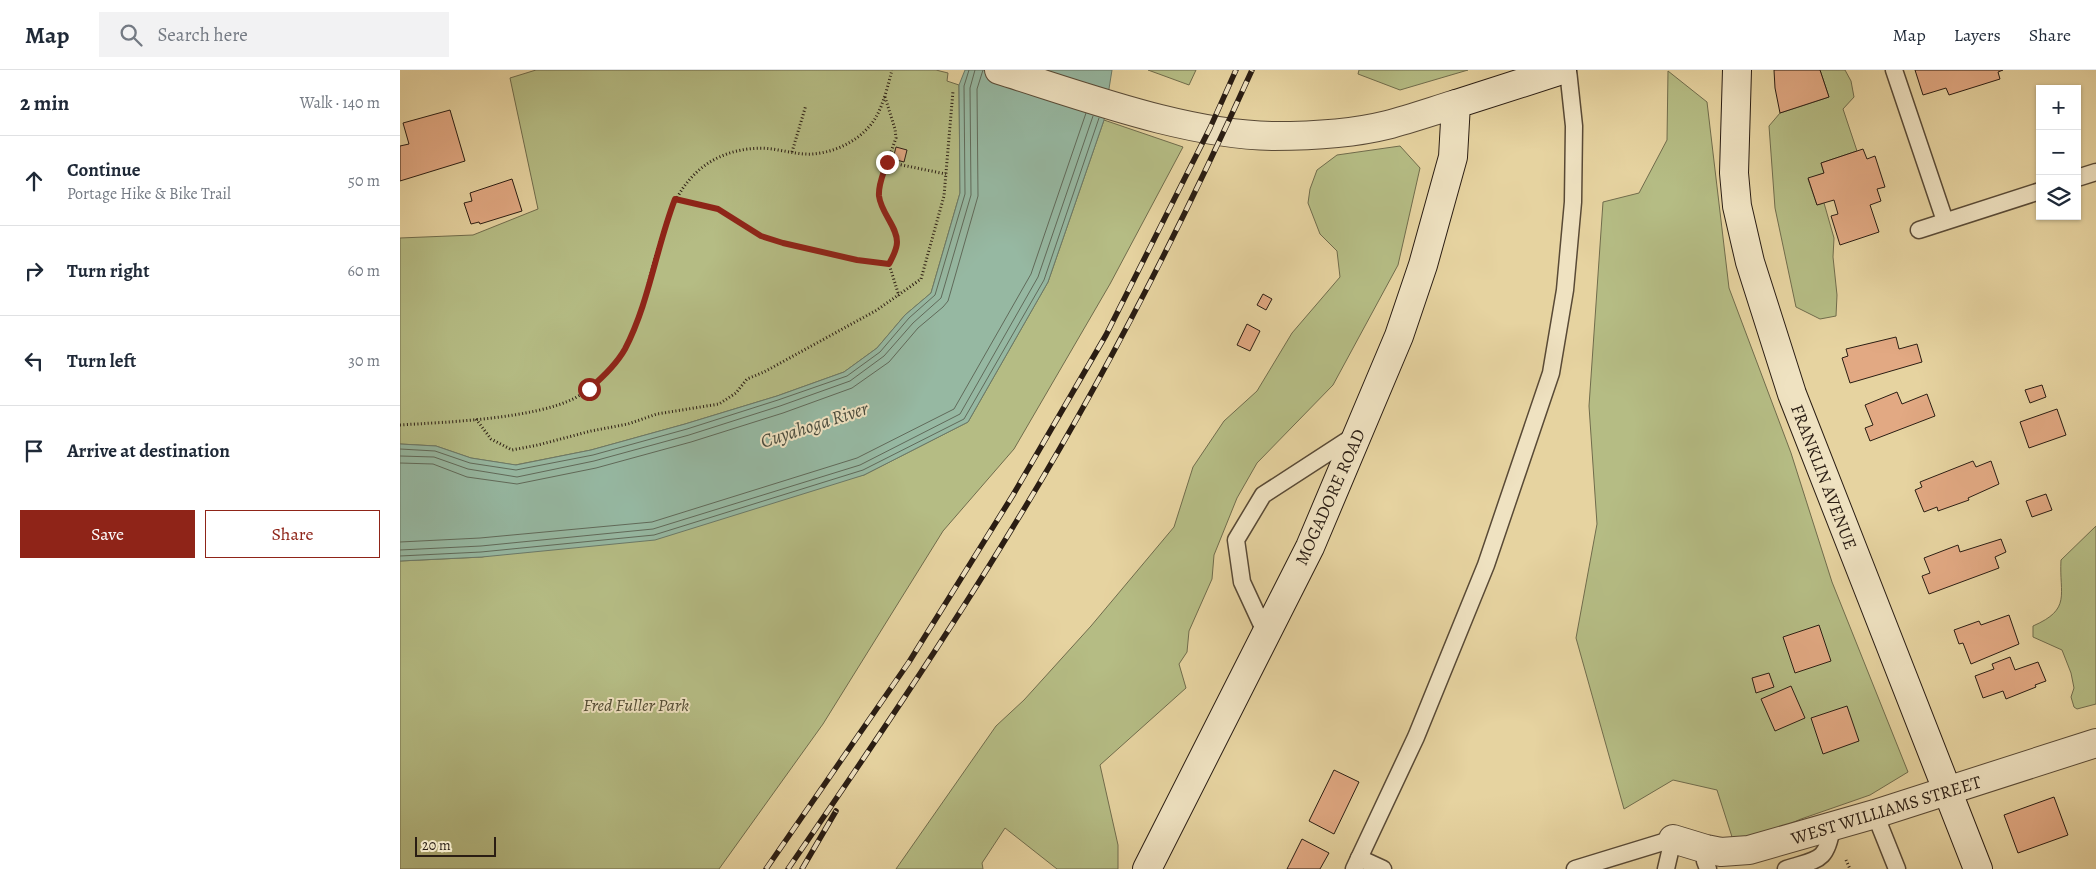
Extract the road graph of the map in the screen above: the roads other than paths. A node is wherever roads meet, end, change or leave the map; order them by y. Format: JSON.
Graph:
{"nodes":[{"id":1,"x":999,"y":70,"type":"edge"},
{"id":2,"x":1562,"y":70,"type":"edge"},
{"id":3,"x":1568,"y":70,"type":"edge"},
{"id":4,"x":1737,"y":70,"type":"edge"},
{"id":5,"x":1894,"y":70,"type":"edge"},
{"id":6,"x":1456,"y":104,"type":"junction"},
{"id":7,"x":2096,"y":172,"type":"edge"},
{"id":8,"x":2081,"y":177,"type":"edge"},
{"id":9,"x":2036,"y":191,"type":"edge"},
{"id":10,"x":1945,"y":221,"type":"junction"},
{"id":11,"x":1919,"y":230,"type":"dead end"},
{"id":12,"x":1358,"y":434,"type":"junction"},
{"id":13,"x":1266,"y":634,"type":"junction"},
{"id":14,"x":2096,"y":743,"type":"edge"},
{"id":15,"x":1947,"y":791,"type":"junction"},
{"id":16,"x":1875,"y":814,"type":"junction"},
{"id":17,"x":1832,"y":826,"type":"junction"},
{"id":18,"x":1673,"y":839,"type":"junction"},
{"id":19,"x":1707,"y":859,"type":"edge"},
{"id":20,"x":1357,"y":864,"type":"edge"},
{"id":21,"x":1147,"y":869,"type":"edge"},
{"id":22,"x":1383,"y":869,"type":"edge"},
{"id":23,"x":1575,"y":869,"type":"edge"},
{"id":24,"x":1666,"y":869,"type":"edge"},
{"id":25,"x":1786,"y":869,"type":"edge"},
{"id":26,"x":1897,"y":869,"type":"edge"},
{"id":27,"x":1978,"y":869,"type":"edge"}],
"edges":[{"from":1,"to":6,"type":"street"},
{"from":2,"to":6,"type":"street"},
{"from":3,"to":20,"type":"lane"},
{"from":4,"to":15,"type":"street","name":"FRANKLIN AVENUE"},
{"from":5,"to":10,"type":"lane"},
{"from":6,"to":12,"type":"street","name":"MOGADORE ROAD"},
{"from":7,"to":8,"type":"lane"},
{"from":9,"to":10,"type":"lane"},
{"from":10,"to":11,"type":"lane"},
{"from":12,"to":13,"type":"street","name":"MOGADORE ROAD"},
{"from":12,"to":13,"type":"lane"},
{"from":13,"to":21,"type":"street","name":"MOGADORE ROAD"},
{"from":14,"to":15,"type":"street","name":"WEST WILLIAMS STREET"},
{"from":15,"to":16,"type":"street","name":"WEST WILLIAMS STREET"},
{"from":15,"to":27,"type":"street","name":"FRANKLIN AVENUE"},
{"from":16,"to":17,"type":"street","name":"WEST WILLIAMS STREET"},
{"from":16,"to":26,"type":"lane"},
{"from":17,"to":19,"type":"street","name":"WEST WILLIAMS STREET"},
{"from":17,"to":25,"type":"lane"},
{"from":18,"to":19,"type":"street","name":"WEST WILLIAMS STREET"},
{"from":18,"to":23,"type":"lane"},
{"from":18,"to":24,"type":"lane"},
{"from":20,"to":22,"type":"lane"}]}
